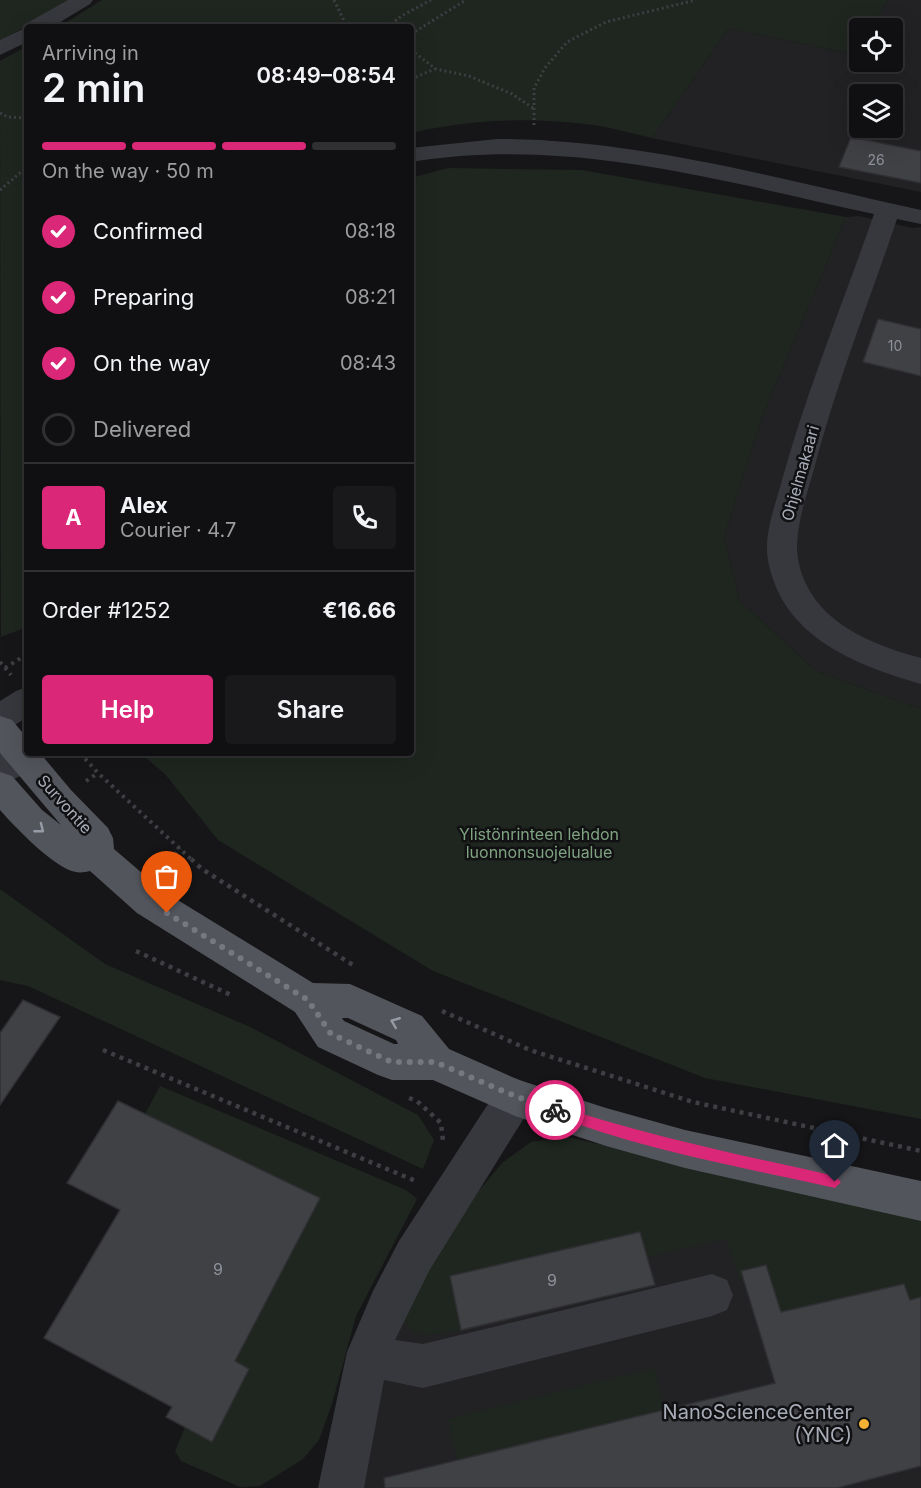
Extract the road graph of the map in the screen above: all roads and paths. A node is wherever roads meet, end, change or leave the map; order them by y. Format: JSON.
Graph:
{"nodes":[{"id":1,"x":83,"y":0,"type":"edge"},
{"id":2,"x":334,"y":0,"type":"edge"},
{"id":3,"x":431,"y":0,"type":"edge"},
{"id":4,"x":466,"y":0,"type":"edge"},
{"id":5,"x":696,"y":0,"type":"edge"},
{"id":6,"x":42,"y":24,"type":"edge"},
{"id":7,"x":346,"y":24,"type":"edge"},
{"id":8,"x":391,"y":24,"type":"edge"},
{"id":9,"x":414,"y":32,"type":"edge"},
{"id":10,"x":24,"y":35,"type":"edge"},
{"id":11,"x":0,"y":49,"type":"edge"},
{"id":12,"x":414,"y":52,"type":"edge"},
{"id":13,"x":436,"y":69,"type":"junction"},
{"id":14,"x":414,"y":78,"type":"edge"},
{"id":15,"x":534,"y":108,"type":"junction"},
{"id":16,"x":0,"y":113,"type":"edge"},
{"id":17,"x":24,"y":118,"type":"edge"},
{"id":18,"x":534,"y":128,"type":"dead end"},
{"id":19,"x":414,"y":155,"type":"edge"},
{"id":20,"x":24,"y":170,"type":"edge"},
{"id":21,"x":0,"y":190,"type":"edge"},
{"id":22,"x":888,"y":210,"type":"junction"},
{"id":23,"x":921,"y":217,"type":"edge"},
{"id":24,"x":24,"y":656,"type":"edge"},
{"id":25,"x":5,"y":668,"type":"dead end"},
{"id":26,"x":921,"y":671,"type":"edge"},
{"id":27,"x":24,"y":702,"type":"edge"},
{"id":28,"x":0,"y":718,"type":"edge"},
{"id":29,"x":0,"y":729,"type":"edge"},
{"id":30,"x":83,"y":756,"type":"edge"},
{"id":31,"x":17,"y":760,"type":"edge"},
{"id":32,"x":0,"y":786,"type":"edge"},
{"id":33,"x":180,"y":848,"type":"junction"},
{"id":34,"x":96,"y":856,"type":"junction"},
{"id":35,"x":176,"y":880,"type":"dead end"},
{"id":36,"x":136,"y":951,"type":"dead end"},
{"id":37,"x":363,"y":971,"type":"dead end"},
{"id":38,"x":243,"y":1002,"type":"dead end"},
{"id":39,"x":437,"y":1009,"type":"dead end"},
{"id":40,"x":103,"y":1050,"type":"dead end"},
{"id":41,"x":515,"y":1096,"type":"junction"},
{"id":42,"x":921,"y":1150,"type":"edge"},
{"id":43,"x":427,"y":1186,"type":"dead end"},
{"id":44,"x":921,"y":1201,"type":"edge"},
{"id":45,"x":712,"y":1295,"type":"dead end"},
{"id":46,"x":368,"y":1352,"type":"junction"},
{"id":47,"x":342,"y":1488,"type":"edge"}],
"edges":[{"from":1,"to":6,"type":"street"},
{"from":2,"to":7,"type":"path"},
{"from":3,"to":8,"type":"path"},
{"from":4,"to":9,"type":"path"},
{"from":5,"to":15,"type":"path"},
{"from":10,"to":11,"type":"street"},
{"from":12,"to":13,"type":"path"},
{"from":13,"to":14,"type":"path"},
{"from":13,"to":15,"type":"path"},
{"from":15,"to":18,"type":"path"},
{"from":16,"to":17,"type":"path"},
{"from":19,"to":22,"type":"street"},
{"from":20,"to":21,"type":"path"},
{"from":22,"to":23,"type":"street"},
{"from":22,"to":26,"type":"street","name":"Ohjelmakaari"},
{"from":24,"to":25,"type":"path"},
{"from":27,"to":28,"type":"street"},
{"from":29,"to":31,"type":"main road","name":"Survontie"},
{"from":30,"to":33,"type":"path"},
{"from":31,"to":34,"type":"main road","name":"Survontie"},
{"from":32,"to":34,"type":"main road","name":"Survontie","one_way":true},
{"from":33,"to":35,"type":"path"},
{"from":33,"to":37,"type":"path"},
{"from":34,"to":41,"type":"main road","name":"Survontie"},
{"from":36,"to":38,"type":"path"},
{"from":39,"to":42,"type":"path"},
{"from":40,"to":43,"type":"path"},
{"from":41,"to":44,"type":"main road","name":"Survontie"},
{"from":41,"to":46,"type":"street"},
{"from":45,"to":46,"type":"street"},
{"from":46,"to":47,"type":"street"}]}
